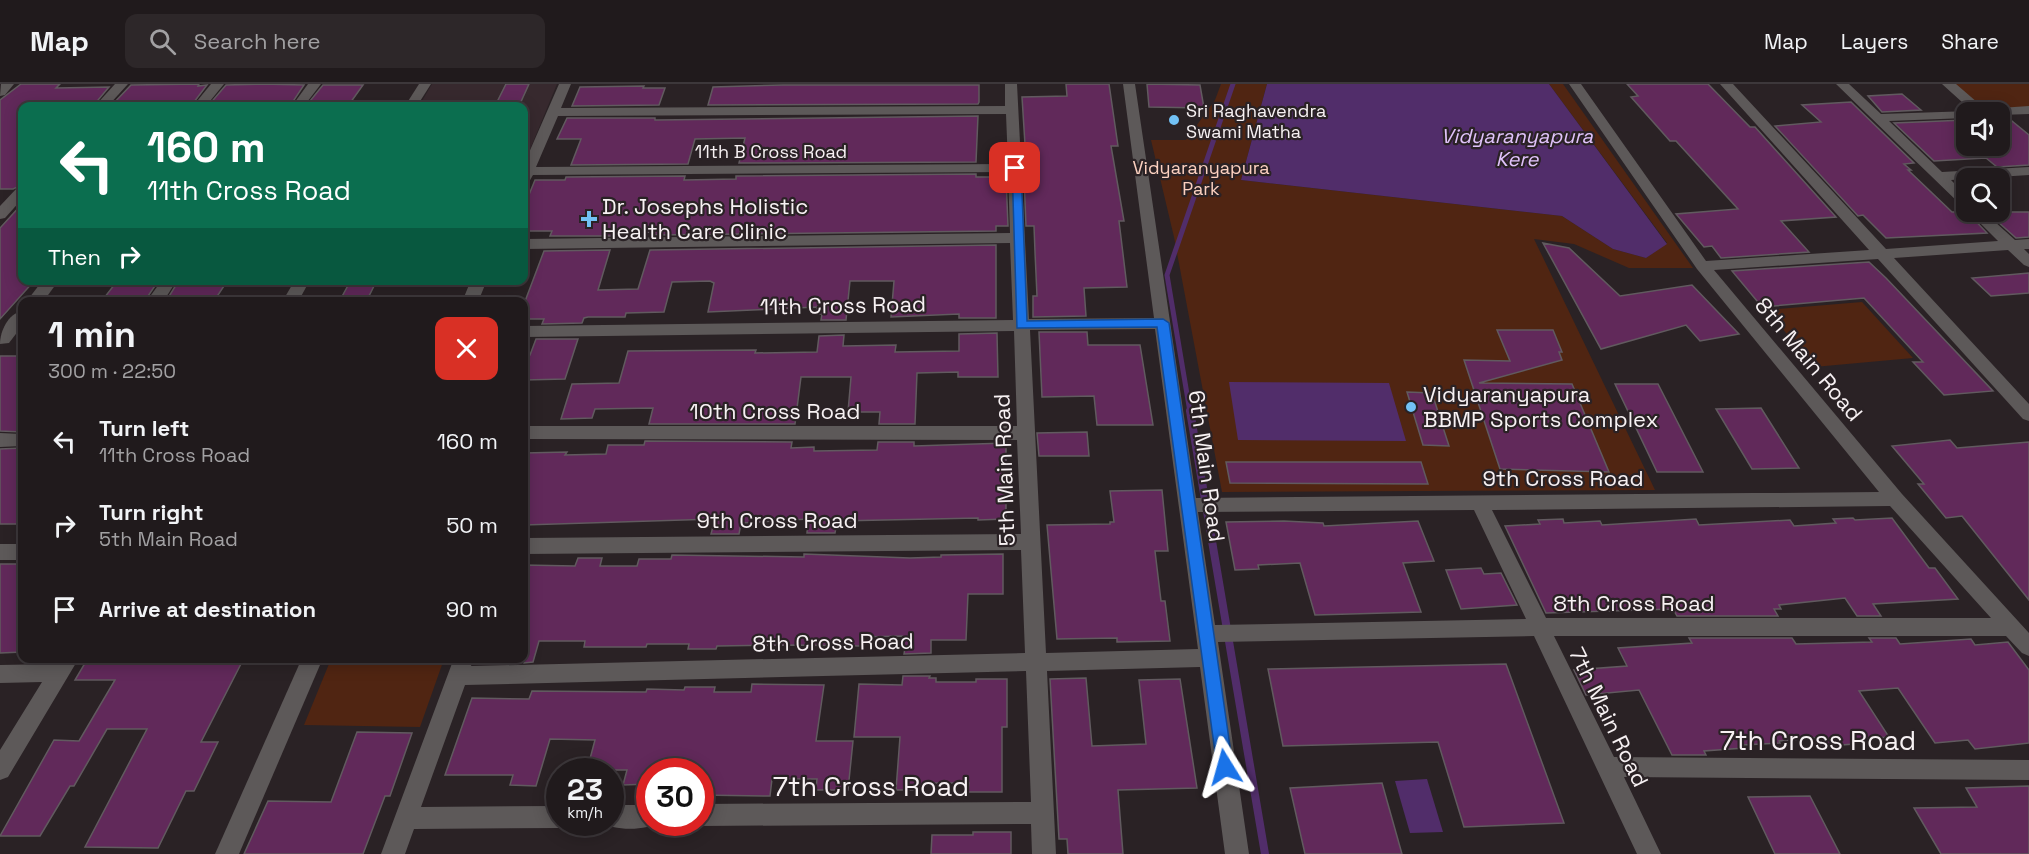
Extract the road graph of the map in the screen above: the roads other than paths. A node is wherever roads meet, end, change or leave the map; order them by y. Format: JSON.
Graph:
{"nodes":[{"id":1,"x":8,"y":84,"type":"edge"},
{"id":2,"x":122,"y":84,"type":"edge"},
{"id":3,"x":218,"y":84,"type":"edge"},
{"id":4,"x":315,"y":84,"type":"edge"},
{"id":5,"x":425,"y":84,"type":"edge"},
{"id":6,"x":565,"y":84,"type":"edge"},
{"id":7,"x":1011,"y":84,"type":"edge"},
{"id":8,"x":1129,"y":84,"type":"edge"},
{"id":9,"x":1575,"y":84,"type":"edge"},
{"id":10,"x":1726,"y":84,"type":"edge"},
{"id":11,"x":1842,"y":84,"type":"edge"},
{"id":12,"x":1948,"y":84,"type":"edge"},
{"id":13,"x":0,"y":92,"type":"edge"},
{"id":14,"x":105,"y":102,"type":"edge"},
{"id":15,"x":202,"y":102,"type":"edge"},
{"id":16,"x":301,"y":102,"type":"edge"},
{"id":17,"x":414,"y":102,"type":"edge"},
{"id":18,"x":1969,"y":102,"type":"edge"},
{"id":19,"x":1012,"y":110,"type":"junction"},
{"id":20,"x":2029,"y":110,"type":"edge"},
{"id":21,"x":2010,"y":111,"type":"edge"},
{"id":22,"x":553,"y":112,"type":"junction"},
{"id":23,"x":1956,"y":114,"type":"edge"},
{"id":24,"x":1878,"y":118,"type":"junction"},
{"id":25,"x":528,"y":166,"type":"edge"},
{"id":26,"x":1015,"y":168,"type":"junction"},
{"id":27,"x":2029,"y":171,"type":"edge"},
{"id":28,"x":528,"y":173,"type":"edge"},
{"id":29,"x":1939,"y":176,"type":"junction"},
{"id":30,"x":1956,"y":192,"type":"edge"},
{"id":31,"x":18,"y":195,"type":"edge"},
{"id":32,"x":0,"y":215,"type":"edge"},
{"id":33,"x":1987,"y":222,"type":"edge"},
{"id":34,"x":1018,"y":238,"type":"junction"},
{"id":35,"x":528,"y":244,"type":"edge"},
{"id":36,"x":2029,"y":244,"type":"edge"},
{"id":37,"x":2011,"y":245,"type":"junction"},
{"id":38,"x":1880,"y":253,"type":"junction"},
{"id":39,"x":2029,"y":262,"type":"edge"},
{"id":40,"x":1702,"y":266,"type":"junction"},
{"id":41,"x":48,"y":285,"type":"edge"},
{"id":42,"x":38,"y":297,"type":"edge"},
{"id":43,"x":18,"y":320,"type":"edge"},
{"id":44,"x":1163,"y":323,"type":"junction"},
{"id":45,"x":1022,"y":325,"type":"junction"},
{"id":46,"x":528,"y":332,"type":"edge"},
{"id":47,"x":1,"y":339,"type":"edge"},
{"id":48,"x":18,"y":339,"type":"edge"},
{"id":49,"x":2029,"y":415,"type":"edge"},
{"id":50,"x":528,"y":433,"type":"edge"},
{"id":51,"x":1026,"y":434,"type":"junction"},
{"id":52,"x":0,"y":440,"type":"edge"},
{"id":53,"x":18,"y":440,"type":"edge"},
{"id":54,"x":1895,"y":499,"type":"junction"},
{"id":55,"x":1480,"y":503,"type":"junction"},
{"id":56,"x":1188,"y":505,"type":"junction"},
{"id":57,"x":1031,"y":543,"type":"junction"},
{"id":58,"x":528,"y":546,"type":"edge"},
{"id":59,"x":0,"y":552,"type":"edge"},
{"id":60,"x":18,"y":552,"type":"edge"},
{"id":61,"x":1540,"y":627,"type":"junction"},
{"id":62,"x":2012,"y":627,"type":"junction"},
{"id":63,"x":1206,"y":634,"type":"junction"},
{"id":64,"x":2029,"y":646,"type":"edge"},
{"id":65,"x":1210,"y":658,"type":"junction"},
{"id":66,"x":1036,"y":661,"type":"junction"},
{"id":67,"x":311,"y":663,"type":"edge"},
{"id":68,"x":64,"y":666,"type":"edge"},
{"id":69,"x":461,"y":667,"type":"edge"},
{"id":70,"x":0,"y":674,"type":"edge"},
{"id":71,"x":1607,"y":767,"type":"junction"},
{"id":72,"x":0,"y":770,"type":"edge"},
{"id":73,"x":2029,"y":770,"type":"edge"},
{"id":74,"x":1042,"y":813,"type":"junction"},
{"id":75,"x":714,"y":815,"type":"edge"},
{"id":76,"x":546,"y":817,"type":"edge"},
{"id":77,"x":406,"y":818,"type":"junction"},
{"id":78,"x":227,"y":854,"type":"edge"},
{"id":79,"x":393,"y":854,"type":"edge"},
{"id":80,"x":1044,"y":854,"type":"edge"},
{"id":81,"x":1237,"y":854,"type":"edge"},
{"id":82,"x":1648,"y":854,"type":"edge"}],
"edges":[{"from":1,"to":13,"type":"street"},
{"from":2,"to":14,"type":"street"},
{"from":3,"to":15,"type":"street"},
{"from":4,"to":16,"type":"street"},
{"from":5,"to":17,"type":"street"},
{"from":6,"to":22,"type":"street"},
{"from":7,"to":19,"type":"street","name":"5th Main Road"},
{"from":8,"to":44,"type":"street","name":"6th Main Road"},
{"from":9,"to":40,"type":"street","name":"8th Main Road"},
{"from":10,"to":38,"type":"street"},
{"from":11,"to":24,"type":"street"},
{"from":12,"to":18,"type":"street"},
{"from":19,"to":22,"type":"street"},
{"from":19,"to":26,"type":"street","name":"5th Main Road"},
{"from":20,"to":21,"type":"street"},
{"from":22,"to":25,"type":"street"},
{"from":23,"to":24,"type":"street"},
{"from":24,"to":29,"type":"street"},
{"from":26,"to":28,"type":"street","name":"11th B Cross Road"},
{"from":26,"to":34,"type":"street","name":"5th Main Road"},
{"from":27,"to":29,"type":"street"},
{"from":29,"to":30,"type":"street"},
{"from":31,"to":32,"type":"street"},
{"from":33,"to":37,"type":"street"},
{"from":34,"to":35,"type":"street"},
{"from":34,"to":45,"type":"street","name":"5th Main Road"},
{"from":36,"to":37,"type":"street"},
{"from":37,"to":38,"type":"street"},
{"from":37,"to":39,"type":"street"},
{"from":38,"to":40,"type":"street"},
{"from":38,"to":49,"type":"street"},
{"from":40,"to":54,"type":"street","name":"8th Main Road"},
{"from":41,"to":42,"type":"street"},
{"from":43,"to":47,"type":"street"},
{"from":44,"to":45,"type":"street","name":"11th Cross Road"},
{"from":44,"to":56,"type":"street","name":"6th Main Road"},
{"from":45,"to":46,"type":"street","name":"11th Cross Road"},
{"from":45,"to":51,"type":"street","name":"5th Main Road"},
{"from":47,"to":48,"type":"street"},
{"from":50,"to":51,"type":"street","name":"10th Cross Road"},
{"from":51,"to":57,"type":"street","name":"5th Main Road"},
{"from":52,"to":53,"type":"street"},
{"from":54,"to":55,"type":"street","name":"9th Cross Road"},
{"from":54,"to":62,"type":"street","name":"8th Main Road"},
{"from":55,"to":56,"type":"street","name":"9th Cross Road"},
{"from":55,"to":61,"type":"street","name":"7th Main Road"},
{"from":56,"to":63,"type":"street","name":"6th Main Road"},
{"from":57,"to":58,"type":"street","name":"9th Cross Road"},
{"from":57,"to":66,"type":"street","name":"5th Main Road"},
{"from":59,"to":60,"type":"street"},
{"from":61,"to":62,"type":"street","name":"8th Cross Road"},
{"from":61,"to":63,"type":"street","name":"8th Cross Road"},
{"from":61,"to":71,"type":"street","name":"7th Main Road"},
{"from":62,"to":64,"type":"street","name":"8th Main Road"},
{"from":63,"to":65,"type":"street","name":"6th Main Road"},
{"from":65,"to":66,"type":"street","name":"8th Cross Road"},
{"from":65,"to":81,"type":"street","name":"6th Main Road"},
{"from":66,"to":69,"type":"street","name":"8th Cross Road"},
{"from":66,"to":74,"type":"street","name":"5th Main Road"},
{"from":67,"to":78,"type":"street"},
{"from":68,"to":70,"type":"street"},
{"from":68,"to":72,"type":"street"},
{"from":69,"to":77,"type":"street"},
{"from":71,"to":73,"type":"street","name":"7th Cross Road"},
{"from":71,"to":82,"type":"street","name":"7th Main Road"},
{"from":74,"to":75,"type":"street","name":"7th Cross Road"},
{"from":74,"to":80,"type":"street","name":"5th Main Road"},
{"from":76,"to":77,"type":"street"},
{"from":77,"to":79,"type":"street"}]}
